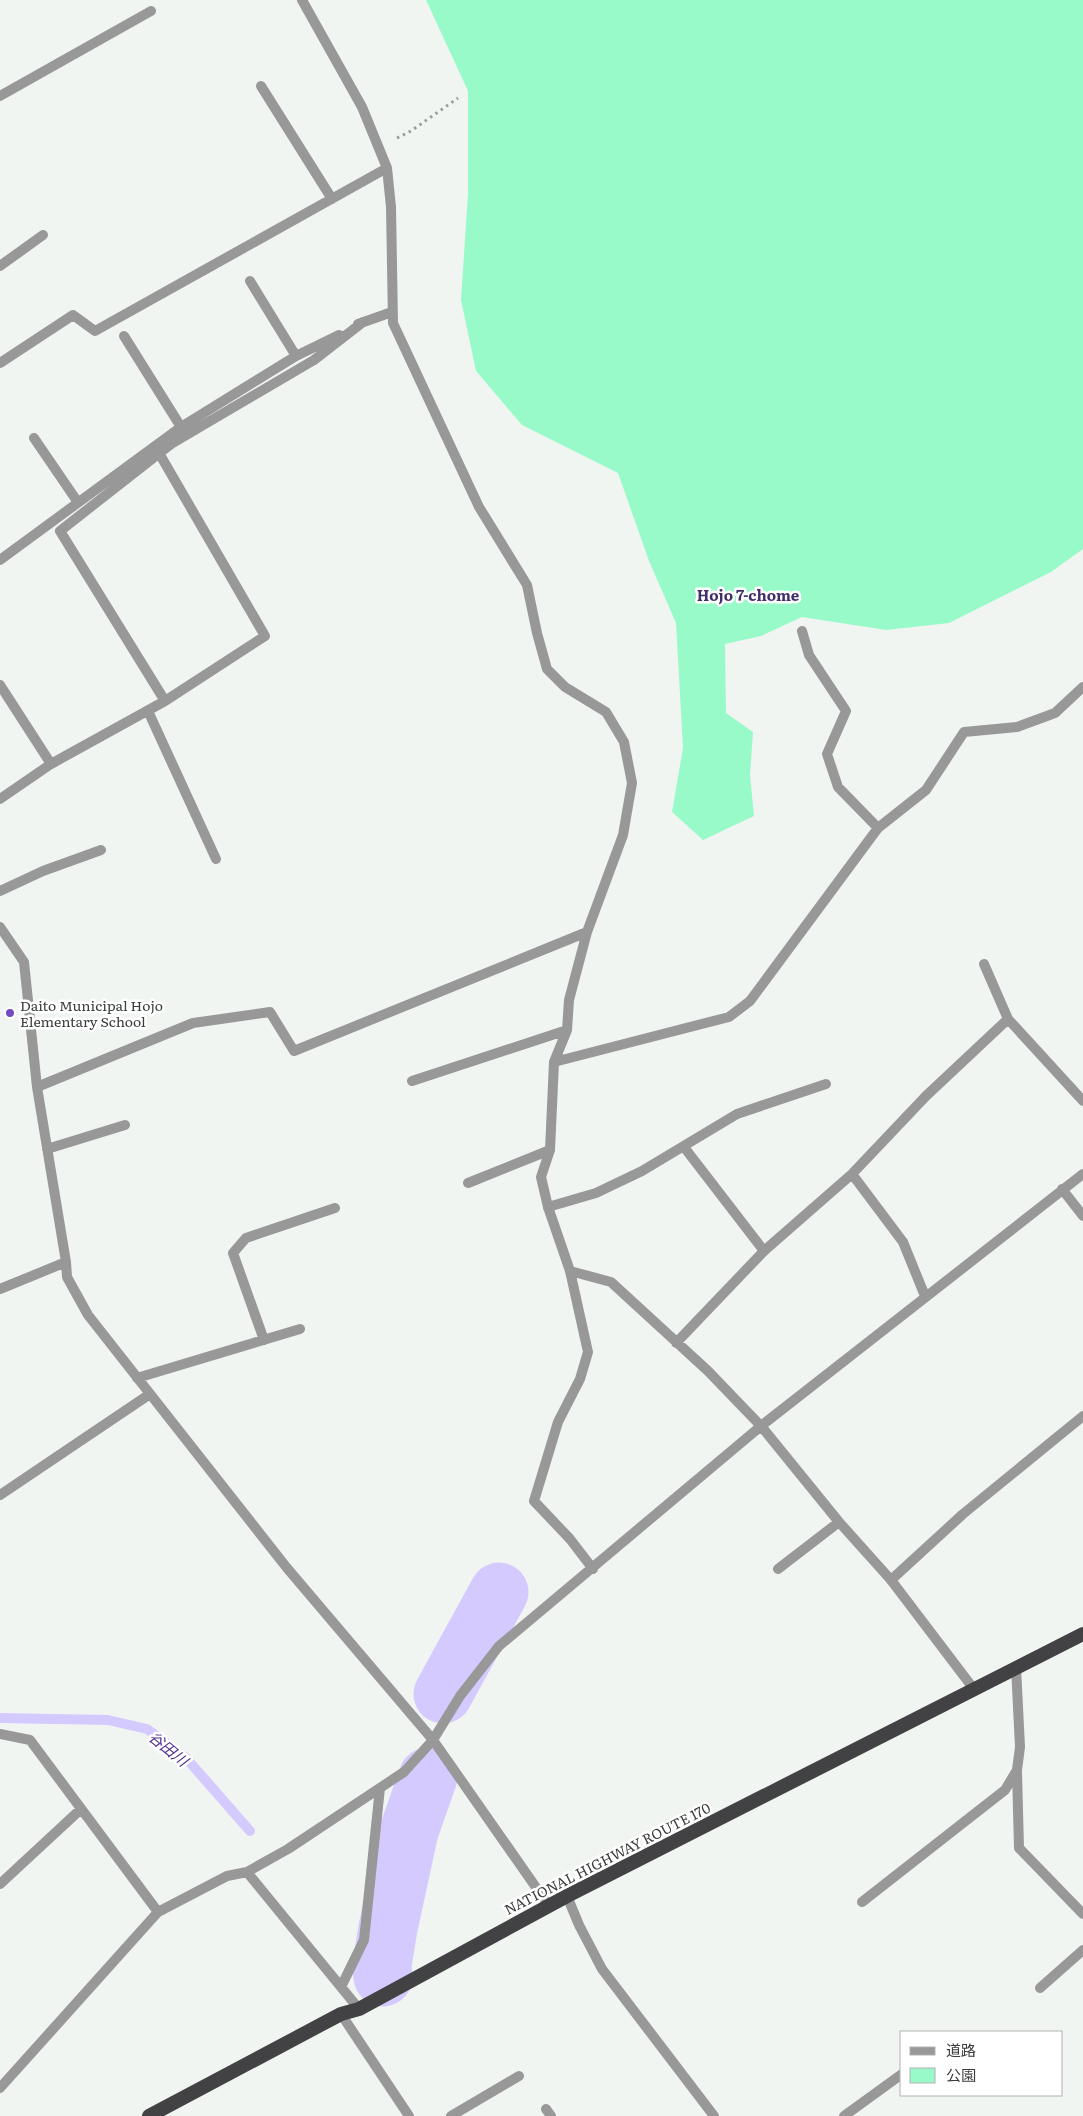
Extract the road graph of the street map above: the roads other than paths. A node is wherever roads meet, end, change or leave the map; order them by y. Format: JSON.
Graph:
{"nodes":[{"id":1,"x":302,"y":0,"type":"edge"},
{"id":2,"x":151,"y":11,"type":"dead end"},
{"id":3,"x":261,"y":86,"type":"dead end"},
{"id":4,"x":0,"y":96,"type":"edge"},
{"id":5,"x":387,"y":168,"type":"junction"},
{"id":6,"x":332,"y":199,"type":"junction"},
{"id":7,"x":43,"y":235,"type":"dead end"},
{"id":8,"x":0,"y":266,"type":"edge"},
{"id":9,"x":250,"y":281,"type":"dead end"},
{"id":10,"x":392,"y":312,"type":"junction"},
{"id":11,"x":362,"y":322,"type":"junction"},
{"id":12,"x":124,"y":336,"type":"dead end"},
{"id":13,"x":296,"y":356,"type":"junction"},
{"id":14,"x":0,"y":363,"type":"edge"},
{"id":15,"x":181,"y":427,"type":"junction"},
{"id":16,"x":34,"y":438,"type":"dead end"},
{"id":17,"x":159,"y":453,"type":"junction"},
{"id":18,"x":77,"y":501,"type":"junction"},
{"id":19,"x":0,"y":560,"type":"edge"},
{"id":20,"x":802,"y":631,"type":"dead end"},
{"id":21,"x":0,"y":685,"type":"edge"},
{"id":22,"x":1083,"y":686,"type":"edge"},
{"id":23,"x":165,"y":701,"type":"junction"},
{"id":24,"x":148,"y":711,"type":"junction"},
{"id":25,"x":51,"y":764,"type":"junction"},
{"id":26,"x":0,"y":798,"type":"edge"},
{"id":27,"x":878,"y":828,"type":"junction"},
{"id":28,"x":101,"y":850,"type":"dead end"},
{"id":29,"x":216,"y":859,"type":"dead end"},
{"id":30,"x":0,"y":891,"type":"edge"},
{"id":31,"x":0,"y":926,"type":"edge"},
{"id":32,"x":587,"y":932,"type":"junction"},
{"id":33,"x":984,"y":964,"type":"dead end"},
{"id":34,"x":1008,"y":1019,"type":"junction"},
{"id":35,"x":567,"y":1030,"type":"junction"},
{"id":36,"x":554,"y":1062,"type":"junction"},
{"id":37,"x":412,"y":1081,"type":"dead end"},
{"id":38,"x":826,"y":1084,"type":"dead end"},
{"id":39,"x":37,"y":1087,"type":"junction"},
{"id":40,"x":1083,"y":1101,"type":"edge"},
{"id":41,"x":125,"y":1125,"type":"dead end"},
{"id":42,"x":684,"y":1147,"type":"junction"},
{"id":43,"x":47,"y":1149,"type":"junction"},
{"id":44,"x":550,"y":1150,"type":"junction"},
{"id":45,"x":852,"y":1174,"type":"junction"},
{"id":46,"x":1083,"y":1174,"type":"edge"},
{"id":47,"x":468,"y":1183,"type":"dead end"},
{"id":48,"x":1062,"y":1189,"type":"junction"},
{"id":49,"x":548,"y":1207,"type":"junction"},
{"id":50,"x":335,"y":1208,"type":"dead end"},
{"id":51,"x":1083,"y":1216,"type":"edge"},
{"id":52,"x":764,"y":1251,"type":"junction"},
{"id":53,"x":66,"y":1262,"type":"junction"},
{"id":54,"x":570,"y":1271,"type":"junction"},
{"id":55,"x":0,"y":1289,"type":"edge"},
{"id":56,"x":925,"y":1296,"type":"junction"},
{"id":57,"x":300,"y":1329,"type":"dead end"},
{"id":58,"x":264,"y":1340,"type":"junction"},
{"id":59,"x":676,"y":1343,"type":"junction"},
{"id":60,"x":137,"y":1378,"type":"junction"},
{"id":61,"x":150,"y":1394,"type":"junction"},
{"id":62,"x":1083,"y":1416,"type":"edge"},
{"id":63,"x":761,"y":1426,"type":"junction"},
{"id":64,"x":0,"y":1495,"type":"edge"},
{"id":65,"x":839,"y":1522,"type":"junction"},
{"id":66,"x":593,"y":1568,"type":"junction"},
{"id":67,"x":778,"y":1569,"type":"dead end"},
{"id":68,"x":891,"y":1580,"type":"junction"},
{"id":69,"x":1083,"y":1634,"type":"edge"},
{"id":70,"x":1016,"y":1667,"type":"junction"},
{"id":71,"x":973,"y":1688,"type":"junction"},
{"id":72,"x":0,"y":1734,"type":"edge"},
{"id":73,"x":432,"y":1740,"type":"junction"},
{"id":74,"x":1017,"y":1770,"type":"junction"},
{"id":75,"x":380,"y":1788,"type":"junction"},
{"id":76,"x":81,"y":1809,"type":"junction"},
{"id":77,"x":247,"y":1872,"type":"junction"},
{"id":78,"x":0,"y":1884,"type":"edge"},
{"id":79,"x":567,"y":1896,"type":"junction"},
{"id":80,"x":862,"y":1902,"type":"dead end"},
{"id":81,"x":549,"y":1906,"type":"junction"},
{"id":82,"x":158,"y":1912,"type":"junction"},
{"id":83,"x":1083,"y":1914,"type":"edge"},
{"id":84,"x":1083,"y":1950,"type":"edge"},
{"id":85,"x":341,"y":1987,"type":"junction"},
{"id":86,"x":1040,"y":1988,"type":"dead end"},
{"id":87,"x":359,"y":2009,"type":"junction"},
{"id":88,"x":341,"y":2014,"type":"junction"},
{"id":89,"x":900,"y":2075,"type":"edge"},
{"id":90,"x":519,"y":2076,"type":"dead end"},
{"id":91,"x":0,"y":2088,"type":"edge"},
{"id":92,"x":149,"y":2116,"type":"edge"},
{"id":93,"x":409,"y":2116,"type":"edge"},
{"id":94,"x":451,"y":2116,"type":"edge"},
{"id":95,"x":714,"y":2116,"type":"edge"},
{"id":96,"x":844,"y":2116,"type":"edge"}],
"edges":[{"from":1,"to":5,"type":"street"},
{"from":2,"to":4,"type":"street"},
{"from":3,"to":6,"type":"street"},
{"from":5,"to":6,"type":"street"},
{"from":5,"to":10,"type":"street"},
{"from":6,"to":14,"type":"street"},
{"from":7,"to":8,"type":"street"},
{"from":9,"to":13,"type":"street"},
{"from":10,"to":11,"type":"street"},
{"from":10,"to":32,"type":"street"},
{"from":11,"to":13,"type":"street"},
{"from":11,"to":17,"type":"street"},
{"from":12,"to":15,"type":"street"},
{"from":13,"to":15,"type":"street"},
{"from":15,"to":18,"type":"street"},
{"from":16,"to":18,"type":"street"},
{"from":17,"to":23,"type":"street"},
{"from":17,"to":23,"type":"street"},
{"from":18,"to":19,"type":"street"},
{"from":20,"to":27,"type":"street"},
{"from":21,"to":25,"type":"street"},
{"from":22,"to":27,"type":"street"},
{"from":23,"to":24,"type":"street"},
{"from":24,"to":25,"type":"street"},
{"from":24,"to":29,"type":"street"},
{"from":25,"to":26,"type":"street"},
{"from":27,"to":36,"type":"street"},
{"from":28,"to":30,"type":"street"},
{"from":31,"to":39,"type":"street"},
{"from":32,"to":35,"type":"street"},
{"from":32,"to":39,"type":"street"},
{"from":33,"to":34,"type":"street"},
{"from":34,"to":40,"type":"street"},
{"from":34,"to":45,"type":"street"},
{"from":35,"to":36,"type":"street"},
{"from":35,"to":37,"type":"street"},
{"from":36,"to":44,"type":"street"},
{"from":38,"to":42,"type":"street"},
{"from":39,"to":43,"type":"street"},
{"from":41,"to":43,"type":"street"},
{"from":42,"to":49,"type":"street"},
{"from":42,"to":52,"type":"street"},
{"from":43,"to":53,"type":"street"},
{"from":44,"to":47,"type":"street"},
{"from":44,"to":49,"type":"street"},
{"from":45,"to":52,"type":"street"},
{"from":45,"to":56,"type":"street"},
{"from":46,"to":48,"type":"street"},
{"from":48,"to":51,"type":"street"},
{"from":48,"to":56,"type":"street"},
{"from":49,"to":54,"type":"street"},
{"from":50,"to":58,"type":"street"},
{"from":52,"to":59,"type":"street"},
{"from":53,"to":55,"type":"street"},
{"from":53,"to":60,"type":"street"},
{"from":54,"to":59,"type":"street"},
{"from":54,"to":66,"type":"street"},
{"from":56,"to":63,"type":"street"},
{"from":57,"to":58,"type":"street"},
{"from":58,"to":60,"type":"street"},
{"from":59,"to":63,"type":"street"},
{"from":60,"to":61,"type":"street"},
{"from":61,"to":64,"type":"street"},
{"from":61,"to":73,"type":"street"},
{"from":62,"to":68,"type":"street"},
{"from":63,"to":65,"type":"street"},
{"from":63,"to":66,"type":"street"},
{"from":65,"to":67,"type":"street"},
{"from":65,"to":68,"type":"street"},
{"from":66,"to":73,"type":"street"},
{"from":68,"to":71,"type":"street"},
{"from":69,"to":70,"type":"highway","name":"NATIONAL HIGHWAY ROUTE 170"},
{"from":70,"to":71,"type":"highway","name":"NATIONAL HIGHWAY ROUTE 170"},
{"from":70,"to":74,"type":"street"},
{"from":71,"to":79,"type":"highway","name":"NATIONAL HIGHWAY ROUTE 170"},
{"from":72,"to":76,"type":"street"},
{"from":73,"to":75,"type":"street"},
{"from":73,"to":81,"type":"street"},
{"from":74,"to":80,"type":"street"},
{"from":74,"to":83,"type":"street"},
{"from":75,"to":77,"type":"street"},
{"from":75,"to":85,"type":"street"},
{"from":76,"to":78,"type":"street"},
{"from":76,"to":82,"type":"street"},
{"from":77,"to":82,"type":"street"},
{"from":77,"to":85,"type":"street"},
{"from":79,"to":81,"type":"highway","name":"NATIONAL HIGHWAY ROUTE 170"},
{"from":79,"to":95,"type":"street"},
{"from":81,"to":87,"type":"highway","name":"NATIONAL HIGHWAY ROUTE 170"},
{"from":82,"to":91,"type":"street"},
{"from":84,"to":86,"type":"street"},
{"from":85,"to":87,"type":"street"},
{"from":87,"to":88,"type":"highway","name":"NATIONAL HIGHWAY ROUTE 170"},
{"from":88,"to":92,"type":"highway","name":"NATIONAL HIGHWAY ROUTE 170"},
{"from":88,"to":93,"type":"street"},
{"from":89,"to":96,"type":"street"},
{"from":90,"to":94,"type":"street"}]}
